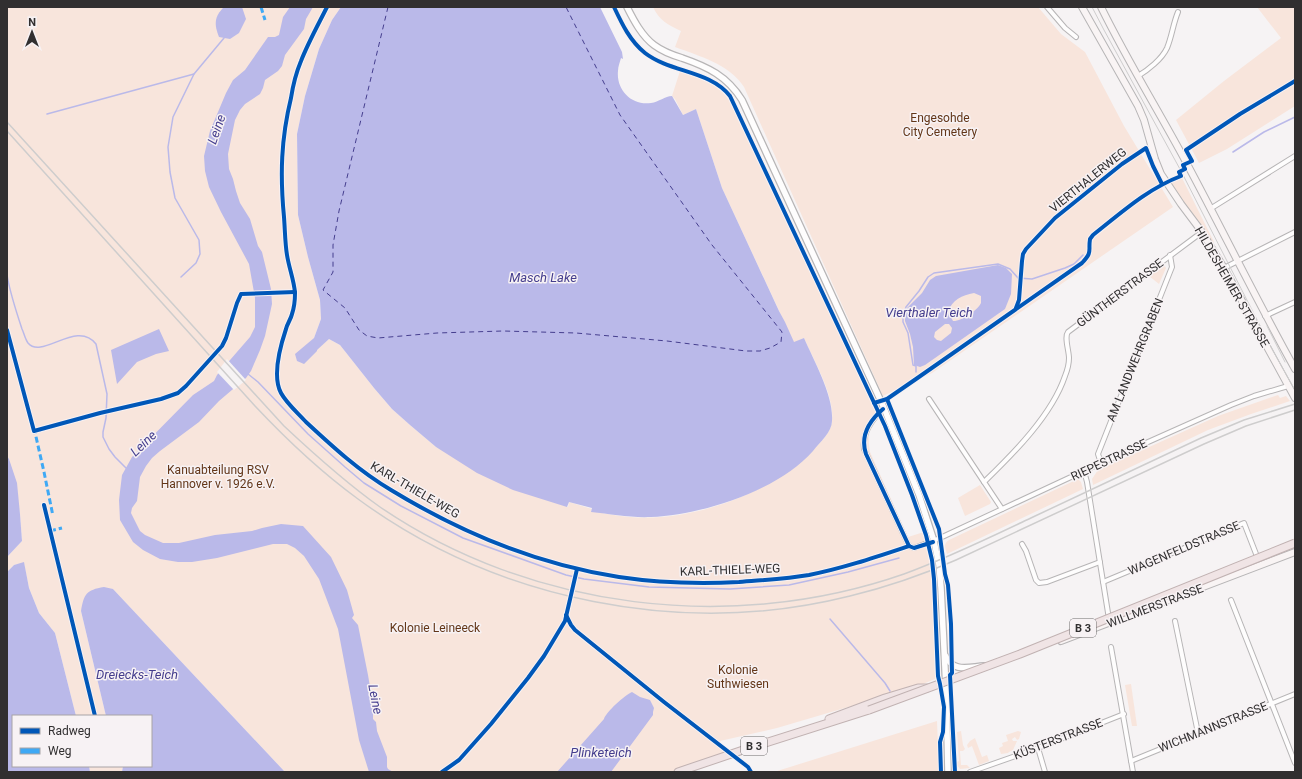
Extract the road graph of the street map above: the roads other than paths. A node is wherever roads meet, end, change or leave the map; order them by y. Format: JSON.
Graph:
{"nodes":[{"id":1,"x":627,"y":7,"type":"edge"},
{"id":2,"x":1047,"y":7,"type":"edge"},
{"id":3,"x":1082,"y":7,"type":"edge"},
{"id":4,"x":1101,"y":7,"type":"edge"},
{"id":5,"x":1178,"y":12,"type":"dead end"},
{"id":6,"x":1076,"y":37,"type":"dead end"},
{"id":7,"x":1138,"y":76,"type":"junction"},
{"id":8,"x":1295,"y":156,"type":"edge"},
{"id":9,"x":1210,"y":209,"type":"junction"},
{"id":10,"x":1202,"y":232,"type":"junction"},
{"id":11,"x":1295,"y":232,"type":"edge"},
{"id":12,"x":1170,"y":255,"type":"junction"},
{"id":13,"x":1237,"y":262,"type":"junction"},
{"id":14,"x":1224,"y":268,"type":"junction"},
{"id":15,"x":1295,"y":302,"type":"edge"},
{"id":16,"x":1265,"y":316,"type":"junction"},
{"id":17,"x":1295,"y":369,"type":"edge"},
{"id":18,"x":1288,"y":386,"type":"junction"},
{"id":19,"x":1295,"y":398,"type":"edge"},
{"id":20,"x":930,"y":400,"type":"dead end"},
{"id":21,"x":884,"y":408,"type":"junction"},
{"id":22,"x":1101,"y":463,"type":"junction"},
{"id":23,"x":1084,"y":471,"type":"junction"},
{"id":24,"x":984,"y":482,"type":"junction"},
{"id":25,"x":1002,"y":509,"type":"junction"},
{"id":26,"x":934,"y":541,"type":"junction"},
{"id":27,"x":1022,"y":544,"type":"dead end"},
{"id":28,"x":1295,"y":544,"type":"edge"},
{"id":29,"x":1295,"y":547,"type":"edge"},
{"id":30,"x":1295,"y":552,"type":"edge"},
{"id":31,"x":1100,"y":562,"type":"junction"},
{"id":32,"x":1260,"y":565,"type":"junction"},
{"id":33,"x":1103,"y":582,"type":"junction"},
{"id":34,"x":1231,"y":600,"type":"dead end"},
{"id":35,"x":1175,"y":621,"type":"dead end"},
{"id":36,"x":1110,"y":623,"type":"junction"},
{"id":37,"x":1111,"y":647,"type":"dead end"},
{"id":38,"x":944,"y":653,"type":"junction"},
{"id":39,"x":996,"y":664,"type":"junction"},
{"id":40,"x":946,"y":682,"type":"junction"},
{"id":41,"x":1295,"y":694,"type":"edge"},
{"id":42,"x":1271,"y":703,"type":"junction"},
{"id":43,"x":870,"y":711,"type":"junction"},
{"id":44,"x":1124,"y":714,"type":"junction"},
{"id":45,"x":1198,"y":733,"type":"junction"},
{"id":46,"x":786,"y":736,"type":"junction"},
{"id":47,"x":1038,"y":748,"type":"junction"},
{"id":48,"x":1132,"y":760,"type":"junction"},
{"id":49,"x":1295,"y":763,"type":"edge"},
{"id":50,"x":678,"y":772,"type":"edge"},
{"id":51,"x":688,"y":772,"type":"edge"},
{"id":52,"x":948,"y":772,"type":"edge"},
{"id":53,"x":970,"y":772,"type":"edge"},
{"id":54,"x":1045,"y":772,"type":"edge"},
{"id":55,"x":1133,"y":772,"type":"edge"}],
"edges":[{"from":1,"to":21,"type":"street"},
{"from":2,"to":6,"type":"street"},
{"from":3,"to":10,"type":"main road","name":"HILDESHEIMER STRASSE"},
{"from":4,"to":7,"type":"main road","name":"HILDESHEIMER STRASSE"},
{"from":5,"to":7,"type":"street"},
{"from":7,"to":9,"type":"main road","name":"HILDESHEIMER STRASSE"},
{"from":8,"to":9,"type":"street"},
{"from":9,"to":13,"type":"main road","name":"HILDESHEIMER STRASSE"},
{"from":10,"to":12,"type":"street","name":"GÜNTHERSTRASSE"},
{"from":10,"to":14,"type":"main road","name":"HILDESHEIMER STRASSE"},
{"from":11,"to":13,"type":"street"},
{"from":12,"to":22,"type":"street","name":"AM LANDWEHRGRABEN"},
{"from":12,"to":24,"type":"street","name":"GÜNTHERSTRASSE"},
{"from":13,"to":14,"type":"street"},
{"from":13,"to":16,"type":"main road","name":"HILDESHEIMER STRASSE"},
{"from":14,"to":18,"type":"main road","name":"HILDESHEIMER STRASSE"},
{"from":15,"to":16,"type":"street"},
{"from":16,"to":17,"type":"main road","name":"HILDESHEIMER STRASSE"},
{"from":18,"to":19,"type":"main road","name":"HILDESHEIMER STRASSE"},
{"from":18,"to":22,"type":"street","name":"RIEPESTRASSE"},
{"from":20,"to":24,"type":"street"},
{"from":21,"to":26,"type":"street"},
{"from":21,"to":26,"type":"street","name":"RIEPESTRASSE"},
{"from":22,"to":23,"type":"street","name":"RIEPESTRASSE"},
{"from":23,"to":25,"type":"street","name":"RIEPESTRASSE"},
{"from":23,"to":31,"type":"street"},
{"from":24,"to":25,"type":"street"},
{"from":25,"to":26,"type":"street","name":"RIEPESTRASSE"},
{"from":26,"to":38,"type":"street"},
{"from":27,"to":31,"type":"street"},
{"from":28,"to":43,"type":"highway","number":"B 3","bridge":true},
{"from":29,"to":43,"type":"highway","number":"B 3","bridge":true},
{"from":30,"to":32,"type":"main road","name":"WILLMERSTRASSE"},
{"from":31,"to":33,"type":"street"},
{"from":32,"to":33,"type":"street","name":"WAGENFELDSTRASSE"},
{"from":32,"to":36,"type":"main road","name":"WILLMERSTRASSE"},
{"from":33,"to":36,"type":"street"},
{"from":34,"to":42,"type":"street"},
{"from":35,"to":45,"type":"street"},
{"from":36,"to":39,"type":"main road","name":"WILLMERSTRASSE"},
{"from":37,"to":44,"type":"street"},
{"from":38,"to":39,"type":"street"},
{"from":38,"to":40,"type":"street"},
{"from":39,"to":40,"type":"main road","name":"WILLMERSTRASSE"},
{"from":40,"to":46,"type":"highway"},
{"from":40,"to":52,"type":"street"},
{"from":41,"to":42,"type":"street","name":"WICHMANNSTRASSE"},
{"from":42,"to":45,"type":"street","name":"WICHMANNSTRASSE"},
{"from":42,"to":49,"type":"street"},
{"from":43,"to":46,"type":"highway","number":"B 3"},
{"from":43,"to":51,"type":"highway","number":"B 3"},
{"from":44,"to":47,"type":"street","name":"KÜSTERSTRASSE"},
{"from":44,"to":48,"type":"street"},
{"from":45,"to":48,"type":"street","name":"WICHMANNSTRASSE"},
{"from":46,"to":50,"type":"highway","number":"B 3"},
{"from":47,"to":53,"type":"street","name":"KÜSTERSTRASSE"},
{"from":47,"to":54,"type":"street"},
{"from":48,"to":55,"type":"street"}]}
